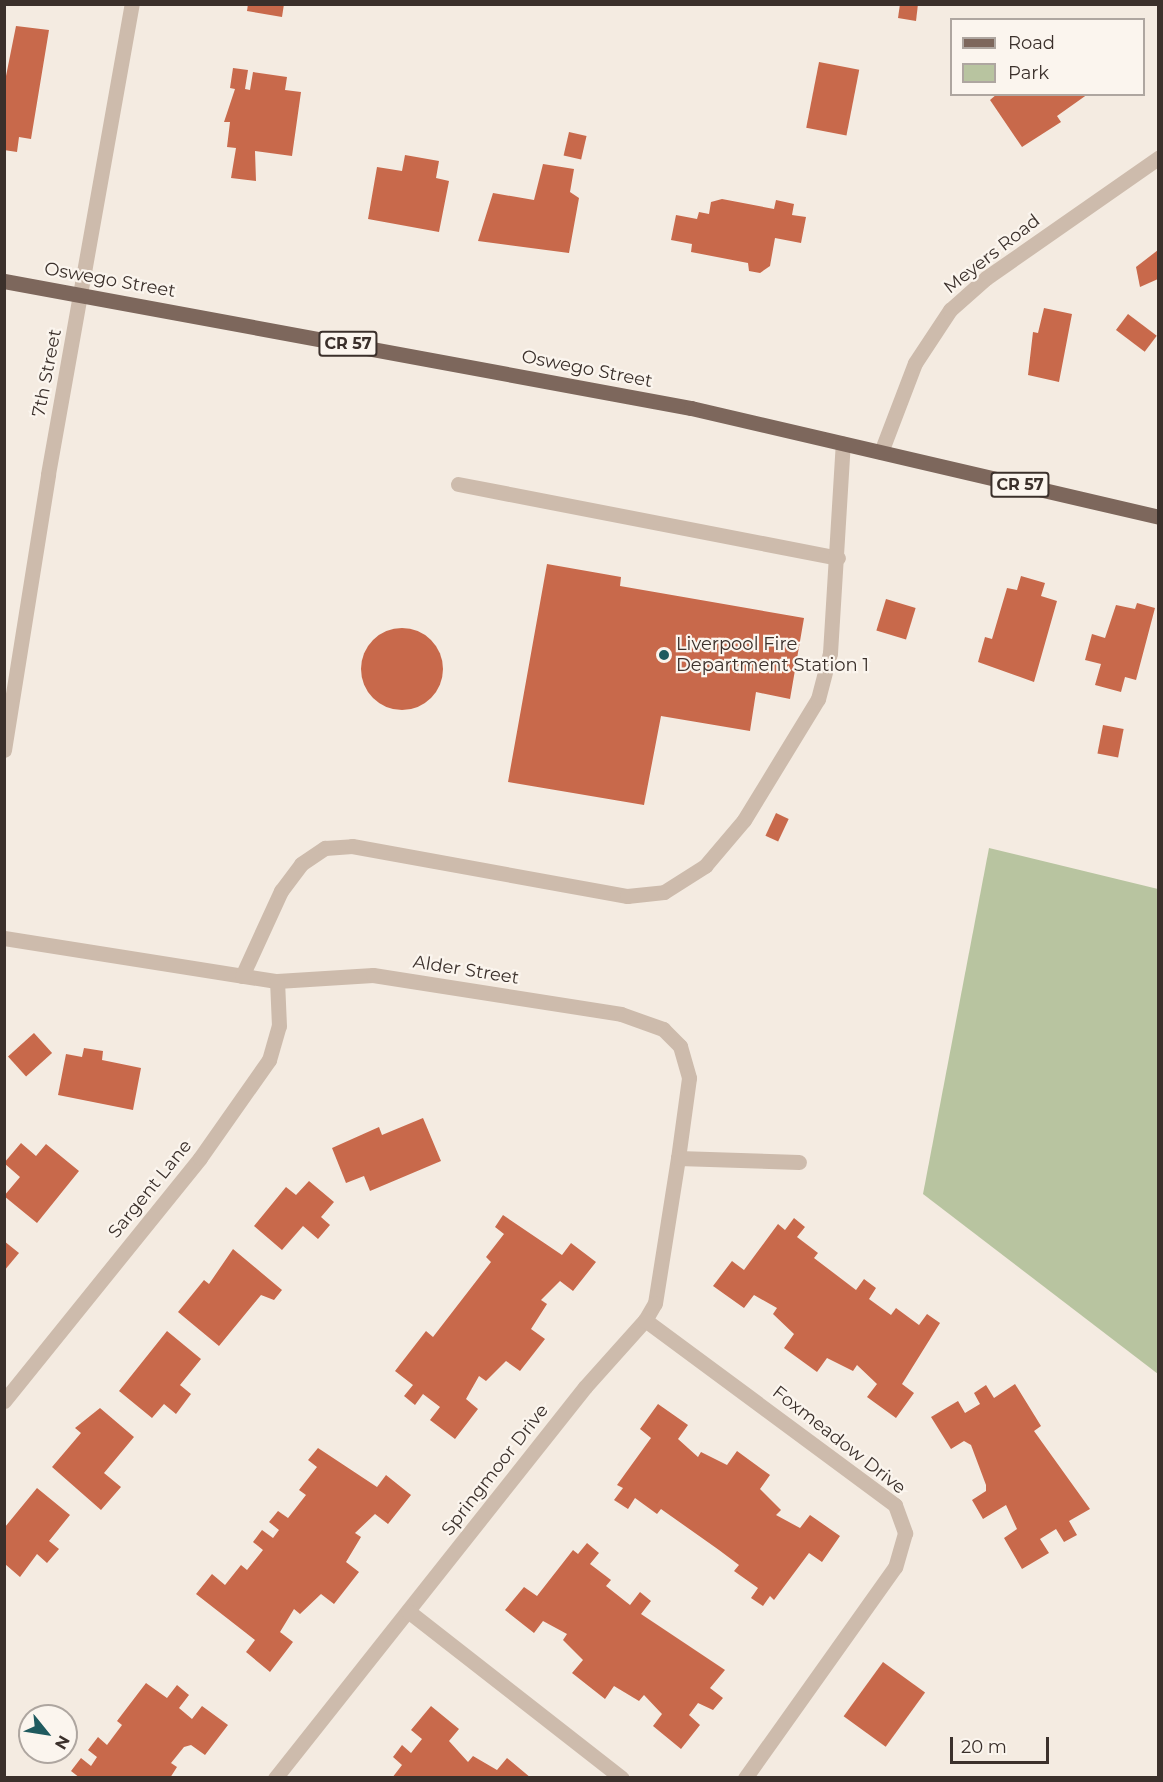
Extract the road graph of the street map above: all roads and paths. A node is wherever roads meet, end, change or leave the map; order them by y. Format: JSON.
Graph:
{"nodes":[{"id":1,"x":132,"y":4,"type":"edge"},
{"id":2,"x":1158,"y":158,"type":"edge"},
{"id":3,"x":4,"y":280,"type":"edge"},
{"id":4,"x":82,"y":294,"type":"junction"},
{"id":5,"x":843,"y":443,"type":"junction"},
{"id":6,"x":880,"y":452,"type":"junction"},
{"id":7,"x":458,"y":484,"type":"dead end"},
{"id":8,"x":1158,"y":517,"type":"edge"},
{"id":9,"x":838,"y":558,"type":"junction"},
{"id":10,"x":4,"y":750,"type":"edge"},
{"id":11,"x":4,"y":938,"type":"edge"},
{"id":12,"x":242,"y":976,"type":"junction"},
{"id":13,"x":277,"y":981,"type":"junction"},
{"id":14,"x":678,"y":1158,"type":"junction"},
{"id":15,"x":799,"y":1162,"type":"dead end"},
{"id":16,"x":645,"y":1320,"type":"junction"},
{"id":17,"x":4,"y":1401,"type":"edge"},
{"id":18,"x":408,"y":1611,"type":"junction"},
{"id":19,"x":275,"y":1778,"type":"edge"},
{"id":20,"x":622,"y":1778,"type":"edge"},
{"id":21,"x":745,"y":1778,"type":"edge"}],
"edges":[{"from":1,"to":4,"type":"street","name":"7th Street"},
{"from":2,"to":6,"type":"street","name":"Meyers Road"},
{"from":3,"to":4,"type":"main road","name":"Oswego Street","number":"CR 57"},
{"from":4,"to":5,"type":"main road","name":"Oswego Street","number":"CR 57"},
{"from":4,"to":10,"type":"street","name":"7th Street"},
{"from":5,"to":6,"type":"main road","name":"Oswego Street","number":"CR 57"},
{"from":5,"to":9,"type":"street"},
{"from":6,"to":8,"type":"main road","name":"Oswego Street","number":"CR 57"},
{"from":7,"to":9,"type":"street"},
{"from":9,"to":12,"type":"street"},
{"from":11,"to":12,"type":"street","name":"Alder Street"},
{"from":12,"to":13,"type":"street","name":"Alder Street"},
{"from":13,"to":14,"type":"street","name":"Alder Street"},
{"from":13,"to":17,"type":"street","name":"Sargent Lane"},
{"from":14,"to":15,"type":"street"},
{"from":14,"to":16,"type":"street","name":"Springmoor Drive"},
{"from":16,"to":18,"type":"street","name":"Springmoor Drive"},
{"from":16,"to":21,"type":"street","name":"Foxmeadow Drive"},
{"from":18,"to":19,"type":"street","name":"Springmoor Drive"},
{"from":18,"to":20,"type":"street"}]}
